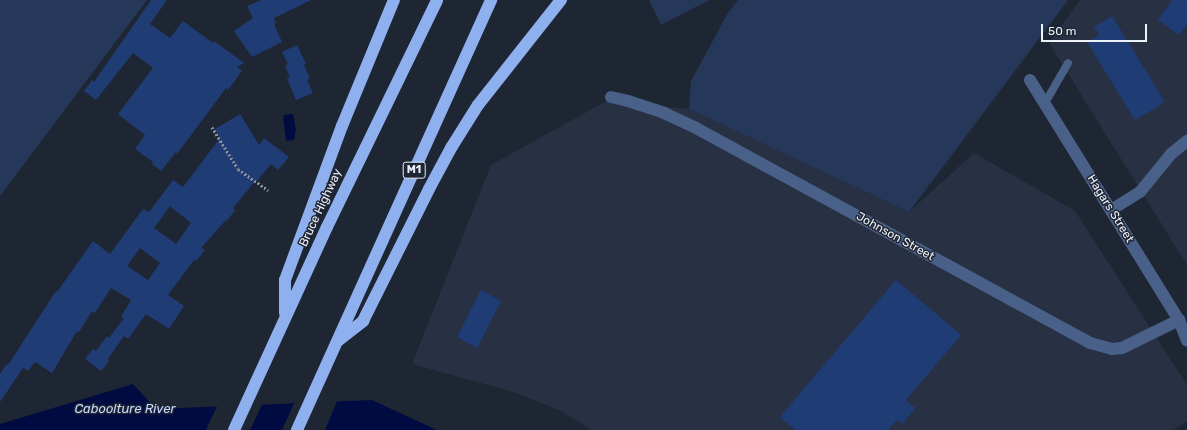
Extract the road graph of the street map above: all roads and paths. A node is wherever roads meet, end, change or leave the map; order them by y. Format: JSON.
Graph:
{"nodes":[{"id":1,"x":394,"y":0,"type":"edge"},
{"id":2,"x":437,"y":0,"type":"edge"},
{"id":3,"x":491,"y":0,"type":"edge"},
{"id":4,"x":562,"y":0,"type":"edge"},
{"id":5,"x":1068,"y":63,"type":"dead end"},
{"id":6,"x":1030,"y":80,"type":"dead end"},
{"id":7,"x":611,"y":97,"type":"dead end"},
{"id":8,"x":1045,"y":103,"type":"junction"},
{"id":9,"x":212,"y":127,"type":"dead end"},
{"id":10,"x":1187,"y":141,"type":"edge"},
{"id":11,"x":268,"y":190,"type":"dead end"},
{"id":12,"x":1111,"y":210,"type":"junction"},
{"id":13,"x":285,"y":318,"type":"junction"},
{"id":14,"x":1179,"y":320,"type":"junction"},
{"id":15,"x":338,"y":340,"type":"junction"},
{"id":16,"x":1187,"y":341,"type":"edge"},
{"id":17,"x":234,"y":430,"type":"edge"},
{"id":18,"x":297,"y":430,"type":"edge"}],
"edges":[{"from":1,"to":13,"type":"highway"},
{"from":2,"to":13,"type":"highway","name":"Bruce Highway"},
{"from":3,"to":15,"type":"highway","number":"M1"},
{"from":4,"to":15,"type":"highway"},
{"from":5,"to":8,"type":"lane"},
{"from":6,"to":8,"type":"street","name":"Hagars Street"},
{"from":7,"to":14,"type":"street","name":"Johnson Street"},
{"from":8,"to":12,"type":"street","name":"Hagars Street"},
{"from":9,"to":11,"type":"path"},
{"from":10,"to":12,"type":"street"},
{"from":12,"to":14,"type":"street","name":"Hagars Street"},
{"from":13,"to":17,"type":"highway","name":"Bruce Highway"},
{"from":14,"to":16,"type":"street","name":"Hagars Street"},
{"from":15,"to":18,"type":"highway","number":"M1"}]}
